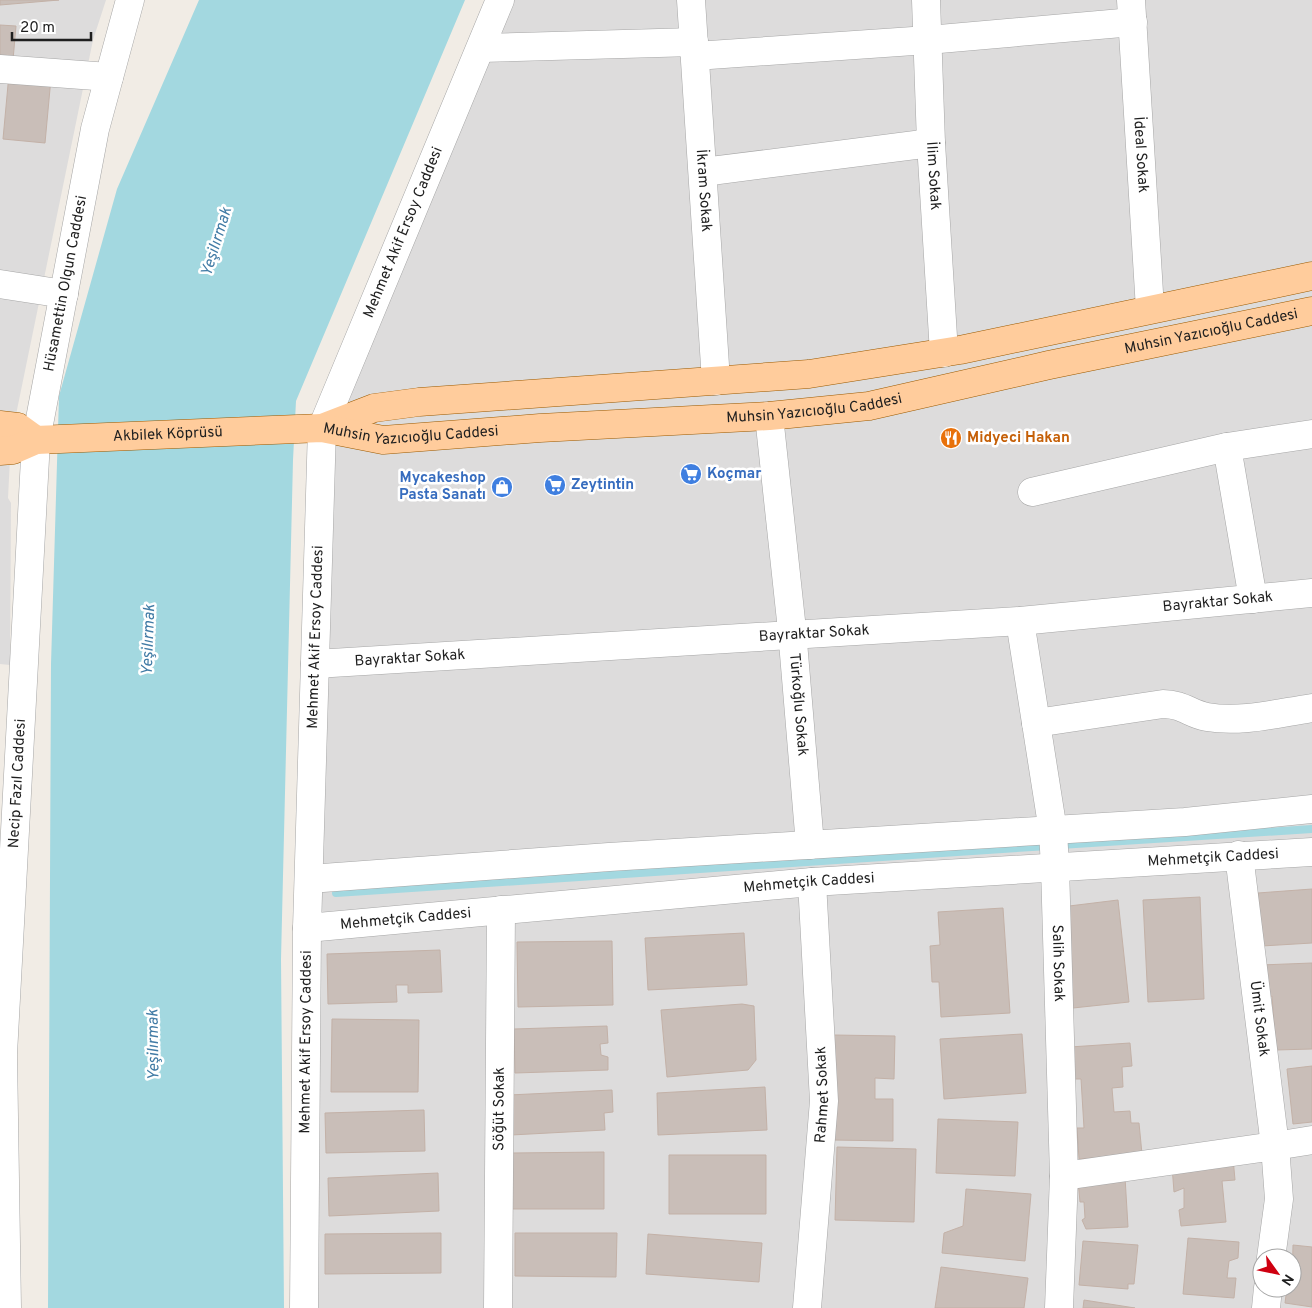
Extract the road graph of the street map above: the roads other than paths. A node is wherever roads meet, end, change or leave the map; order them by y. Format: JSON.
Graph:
{"nodes":[{"id":1,"x":130,"y":0,"type":"edge"},
{"id":2,"x":149,"y":0,"type":"edge"},
{"id":3,"x":500,"y":0,"type":"edge"},
{"id":4,"x":692,"y":0,"type":"edge"},
{"id":5,"x":926,"y":0,"type":"edge"},
{"id":6,"x":1132,"y":11,"type":"edge"},
{"id":7,"x":928,"y":40,"type":"junction"},
{"id":8,"x":481,"y":48,"type":"junction"},
{"id":9,"x":695,"y":49,"type":"junction"},
{"id":10,"x":0,"y":69,"type":"edge"},
{"id":11,"x":109,"y":77,"type":"junction"},
{"id":12,"x":95,"y":129,"type":"junction"},
{"id":13,"x":931,"y":143,"type":"junction"},
{"id":14,"x":702,"y":172,"type":"junction"},
{"id":15,"x":1312,"y":276,"type":"edge"},
{"id":16,"x":0,"y":284,"type":"edge"},
{"id":17,"x":64,"y":294,"type":"junction"},
{"id":18,"x":1150,"y":309,"type":"junction"},
{"id":19,"x":1312,"y":311,"type":"edge"},
{"id":20,"x":944,"y":353,"type":"junction"},
{"id":21,"x":716,"y":381,"type":"junction"},
{"id":22,"x":769,"y":416,"type":"junction"},
{"id":23,"x":0,"y":425,"type":"edge"},
{"id":24,"x":311,"y":429,"type":"junction"},
{"id":25,"x":1312,"y":434,"type":"edge"},
{"id":26,"x":45,"y":440,"type":"junction"},
{"id":27,"x":1227,"y":448,"type":"junction"},
{"id":28,"x":0,"y":452,"type":"edge"},
{"id":29,"x":1032,"y":492,"type":"dead end"},
{"id":30,"x":1312,"y":593,"type":"edge"},
{"id":31,"x":1253,"y":599,"type":"junction"},
{"id":32,"x":1020,"y":621,"type":"junction"},
{"id":33,"x":792,"y":634,"type":"junction"},
{"id":34,"x":315,"y":664,"type":"junction"},
{"id":35,"x":1312,"y":708,"type":"edge"},
{"id":36,"x":1036,"y":723,"type":"junction"},
{"id":37,"x":1312,"y":810,"type":"edge"},
{"id":38,"x":1053,"y":831,"type":"junction"},
{"id":39,"x":810,"y":845,"type":"junction"},
{"id":40,"x":1312,"y":852,"type":"edge"},
{"id":41,"x":1239,"y":855,"type":"junction"},
{"id":42,"x":1055,"y":867,"type":"junction"},
{"id":43,"x":309,"y":879,"type":"junction"},
{"id":44,"x":812,"y":882,"type":"junction"},
{"id":45,"x":501,"y":910,"type":"junction"},
{"id":46,"x":307,"y":928,"type":"junction"},
{"id":47,"x":1,"y":1054,"type":"edge"},
{"id":48,"x":1312,"y":1140,"type":"edge"},
{"id":49,"x":1275,"y":1146,"type":"junction"},
{"id":50,"x":1064,"y":1176,"type":"junction"},
{"id":51,"x":1273,"y":1248,"type":"edge"},
{"id":52,"x":7,"y":1308,"type":"edge"},
{"id":53,"x":304,"y":1308,"type":"edge"},
{"id":54,"x":498,"y":1308,"type":"edge"},
{"id":55,"x":807,"y":1308,"type":"edge"},
{"id":56,"x":1058,"y":1308,"type":"edge"}],
"edges":[{"from":1,"to":11,"type":"street","name":"Hüsamettin Olgun Caddesi"},
{"from":2,"to":12,"type":"street","name":"Hüsamettin Olgun Caddesi"},
{"from":3,"to":8,"type":"street","name":"Mehmet Akif Ersoy Caddesi"},
{"from":4,"to":9,"type":"street","name":"İkram Sokak"},
{"from":5,"to":7,"type":"street","name":"İlim Sokak"},
{"from":6,"to":7,"type":"street"},
{"from":6,"to":18,"type":"street","name":"İdeal Sokak"},
{"from":7,"to":9,"type":"street"},
{"from":7,"to":13,"type":"street","name":"İlim Sokak"},
{"from":8,"to":9,"type":"street"},
{"from":8,"to":24,"type":"street","name":"Mehmet Akif Ersoy Caddesi"},
{"from":9,"to":14,"type":"street","name":"İkram Sokak"},
{"from":10,"to":11,"type":"street"},
{"from":11,"to":12,"type":"street","name":"Hüsamettin Olgun Caddesi"},
{"from":12,"to":17,"type":"street","name":"Hüsamettin Olgun Caddesi"},
{"from":13,"to":14,"type":"street"},
{"from":13,"to":20,"type":"street","name":"İlim Sokak"},
{"from":14,"to":21,"type":"street","name":"İkram Sokak"},
{"from":15,"to":18,"type":"main road","name":"Muhsin Yazıcıoğlu Caddesi"},
{"from":16,"to":17,"type":"street"},
{"from":17,"to":26,"type":"street","name":"Hüsamettin Olgun Caddesi"},
{"from":18,"to":20,"type":"main road","name":"Muhsin Yazıcıoğlu Caddesi"},
{"from":19,"to":22,"type":"main road","name":"Muhsin Yazıcıoğlu Caddesi"},
{"from":20,"to":21,"type":"main road","name":"Muhsin Yazıcıoğlu Caddesi"},
{"from":21,"to":24,"type":"main road","name":"Muhsin Yazıcıoğlu Caddesi"},
{"from":22,"to":24,"type":"main road","name":"Muhsin Yazıcıoğlu Caddesi"},
{"from":22,"to":33,"type":"street","name":"Türkoğlu Sokak"},
{"from":23,"to":26,"type":"main road"},
{"from":24,"to":26,"type":"main road","name":"Akbilek Köprüsü"},
{"from":24,"to":34,"type":"street","name":"Mehmet Akif Ersoy Caddesi"},
{"from":25,"to":27,"type":"street"},
{"from":26,"to":28,"type":"main road"},
{"from":26,"to":47,"type":"street","name":"Necip Fazıl Caddesi"},
{"from":27,"to":29,"type":"street"},
{"from":27,"to":31,"type":"street"},
{"from":30,"to":31,"type":"street","name":"Bayraktar Sokak"},
{"from":31,"to":32,"type":"street","name":"Bayraktar Sokak"},
{"from":32,"to":33,"type":"street","name":"Bayraktar Sokak"},
{"from":32,"to":36,"type":"street","name":"Salih Sokak"},
{"from":33,"to":34,"type":"street","name":"Bayraktar Sokak"},
{"from":33,"to":39,"type":"street","name":"Türkoğlu Sokak"},
{"from":34,"to":43,"type":"street","name":"Mehmet Akif Ersoy Caddesi"},
{"from":35,"to":36,"type":"street"},
{"from":36,"to":38,"type":"street","name":"Salih Sokak"},
{"from":37,"to":38,"type":"street"},
{"from":38,"to":39,"type":"street"},
{"from":38,"to":42,"type":"street","name":"Salih Sokak"},
{"from":39,"to":43,"type":"street"},
{"from":40,"to":41,"type":"street","name":"Mehmetçik Caddesi"},
{"from":41,"to":42,"type":"street","name":"Mehmetçik Caddesi"},
{"from":41,"to":49,"type":"street","name":"Ümit Sokak"},
{"from":42,"to":44,"type":"street","name":"Mehmetçik Caddesi"},
{"from":42,"to":50,"type":"street","name":"Salih Sokak"},
{"from":43,"to":46,"type":"street","name":"Mehmet Akif Ersoy Caddesi"},
{"from":44,"to":45,"type":"street","name":"Mehmetçik Caddesi"},
{"from":44,"to":55,"type":"street","name":"Rahmet Sokak"},
{"from":45,"to":46,"type":"street","name":"Mehmetçik Caddesi"},
{"from":45,"to":54,"type":"street","name":"Söğüt Sokak"},
{"from":46,"to":53,"type":"street","name":"Mehmet Akif Ersoy Caddesi"},
{"from":47,"to":52,"type":"street","name":"Necip Fazıl Caddesi"},
{"from":48,"to":49,"type":"street"},
{"from":49,"to":50,"type":"street"},
{"from":49,"to":51,"type":"street","name":"Ümit Sokak"},
{"from":50,"to":56,"type":"street","name":"Salih Sokak"}]}
